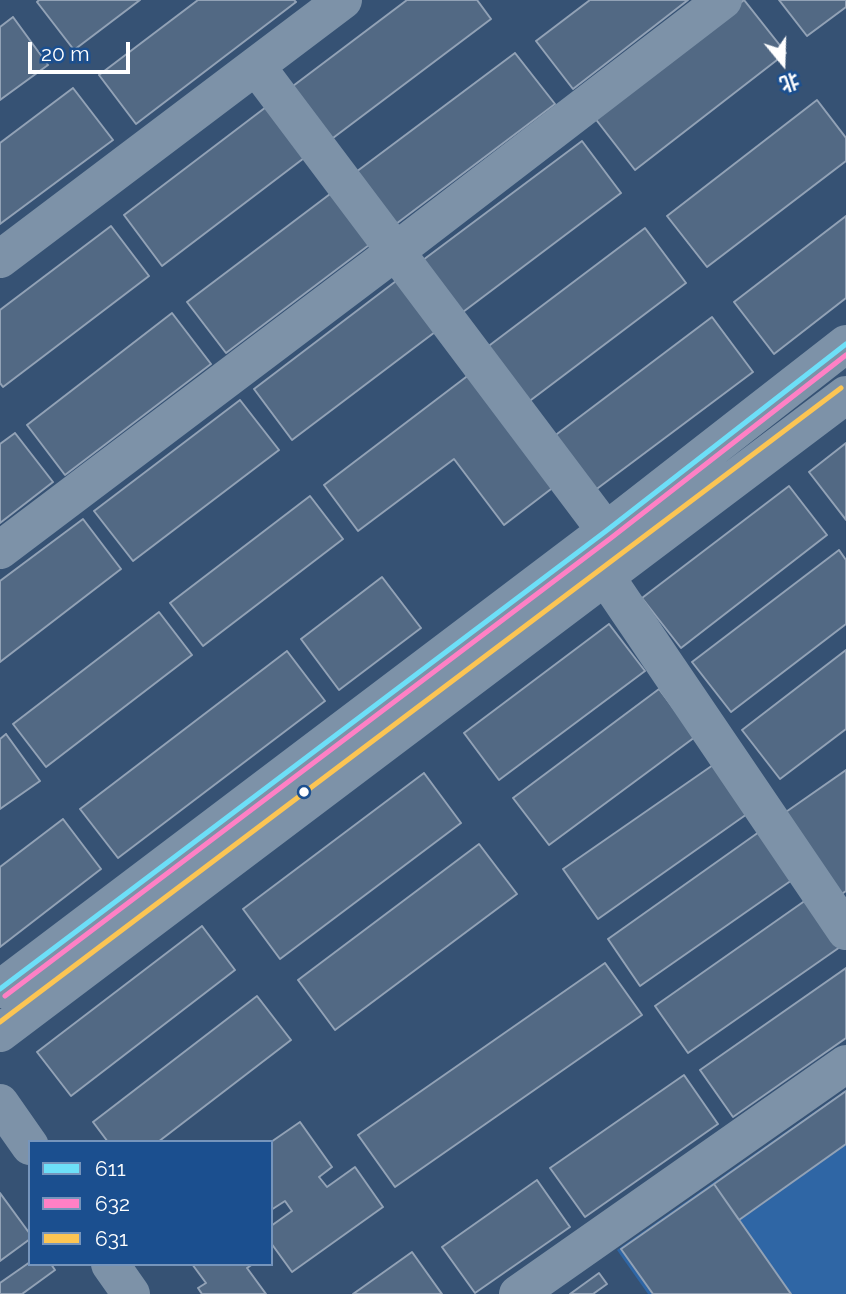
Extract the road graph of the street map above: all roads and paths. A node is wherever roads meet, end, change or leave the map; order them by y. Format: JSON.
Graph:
{"nodes":[{"id":1,"x":343,"y":0,"type":"edge"},
{"id":2,"x":723,"y":0,"type":"edge"},
{"id":3,"x":256,"y":66,"type":"junction"},
{"id":4,"x":396,"y":251,"type":"junction"},
{"id":5,"x":0,"y":259,"type":"edge"},
{"id":6,"x":846,"y":344,"type":"edge"},
{"id":7,"x":846,"y":395,"type":"edge"},
{"id":8,"x":606,"y":531,"type":"junction"},
{"id":9,"x":0,"y":550,"type":"edge"},
{"id":10,"x":605,"y":576,"type":"junction"},
{"id":11,"x":846,"y":931,"type":"edge"},
{"id":12,"x":0,"y":989,"type":"edge"},
{"id":13,"x":0,"y":1033,"type":"edge"},
{"id":14,"x":846,"y":1065,"type":"edge"},
{"id":15,"x":0,"y":1103,"type":"edge"},
{"id":16,"x":28,"y":1143,"type":"edge"},
{"id":17,"x":111,"y":1266,"type":"edge"},
{"id":18,"x":131,"y":1294,"type":"edge"},
{"id":19,"x":518,"y":1294,"type":"edge"}],
"edges":[{"from":1,"to":3,"type":"street"},
{"from":2,"to":4,"type":"street"},
{"from":3,"to":4,"type":"street"},
{"from":3,"to":5,"type":"street"},
{"from":4,"to":8,"type":"street"},
{"from":4,"to":9,"type":"street"},
{"from":6,"to":8,"type":"street"},
{"from":7,"to":10,"type":"street"},
{"from":8,"to":12,"type":"street"},
{"from":10,"to":11,"type":"street"},
{"from":10,"to":13,"type":"street"},
{"from":14,"to":19,"type":"street"},
{"from":15,"to":16,"type":"street"},
{"from":17,"to":18,"type":"street"}]}
